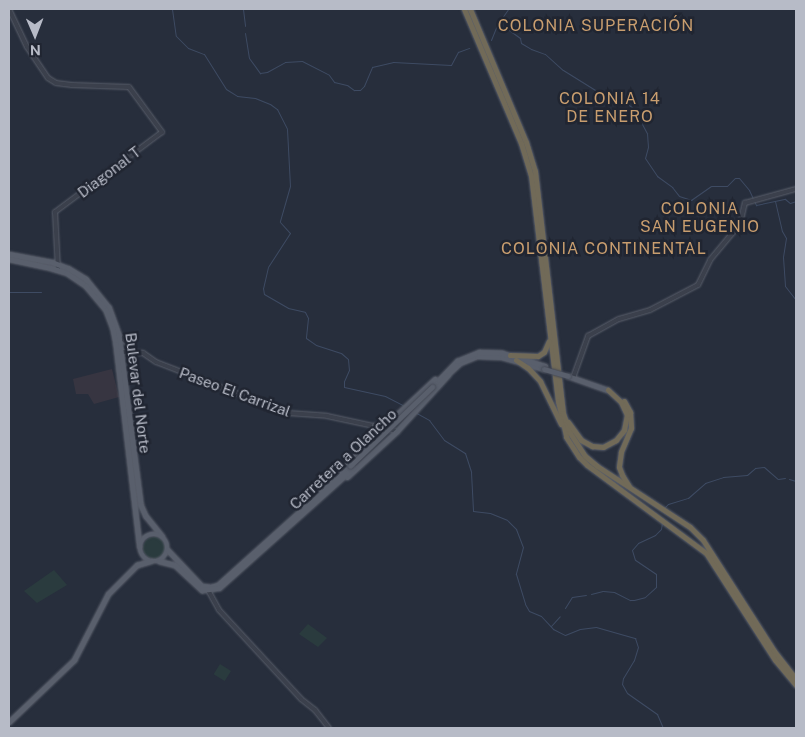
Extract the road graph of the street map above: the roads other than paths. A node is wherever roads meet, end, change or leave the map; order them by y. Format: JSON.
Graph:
{"nodes":[{"id":1,"x":9,"y":9,"type":"edge"},
{"id":2,"x":464,"y":9,"type":"edge"},
{"id":3,"x":470,"y":9,"type":"edge"},
{"id":4,"x":796,"y":189,"type":"edge"},
{"id":5,"x":9,"y":254,"type":"edge"},
{"id":6,"x":9,"y":259,"type":"edge"},
{"id":7,"x":59,"y":264,"type":"junction"},
{"id":8,"x":58,"y":270,"type":"junction"},
{"id":9,"x":119,"y":335,"type":"junction"},
{"id":10,"x":550,"y":338,"type":"junction"},
{"id":11,"x":119,"y":352,"type":"junction"},
{"id":12,"x":136,"y":352,"type":"junction"},
{"id":13,"x":510,"y":355,"type":"junction"},
{"id":14,"x":516,"y":360,"type":"junction"},
{"id":15,"x":544,"y":368,"type":"junction"},
{"id":16,"x":446,"y":374,"type":"junction"},
{"id":17,"x":570,"y":377,"type":"junction"},
{"id":18,"x":608,"y":390,"type":"junction"},
{"id":19,"x":563,"y":413,"type":"junction"},
{"id":20,"x":374,"y":426,"type":"junction"},
{"id":21,"x":386,"y":427,"type":"junction"},
{"id":22,"x":563,"y":427,"type":"junction"},
{"id":23,"x":397,"y":432,"type":"junction"},
{"id":24,"x":330,"y":485,"type":"junction"},
{"id":25,"x":632,"y":490,"type":"junction"},
{"id":26,"x":677,"y":519,"type":"junction"},
{"id":27,"x":690,"y":527,"type":"junction"},
{"id":28,"x":670,"y":528,"type":"junction"},
{"id":29,"x":162,"y":536,"type":"junction"},
{"id":30,"x":682,"y":537,"type":"junction"},
{"id":31,"x":140,"y":549,"type":"junction"},
{"id":32,"x":168,"y":550,"type":"junction"},
{"id":33,"x":151,"y":561,"type":"junction"},
{"id":34,"x":159,"y":561,"type":"junction"},
{"id":35,"x":137,"y":565,"type":"junction"},
{"id":36,"x":211,"y":590,"type":"junction"},
{"id":37,"x":212,"y":596,"type":"joint"},
{"id":38,"x":796,"y":679,"type":"edge"},
{"id":39,"x":796,"y":685,"type":"edge"},
{"id":40,"x":9,"y":722,"type":"edge"},
{"id":41,"x":329,"y":728,"type":"edge"}],
"edges":[{"from":1,"to":7,"type":"street","name":"Diagonal T"},
{"from":2,"to":10,"type":"highway"},
{"from":3,"to":19,"type":"highway"},
{"from":4,"to":17,"type":"street"},
{"from":5,"to":7,"type":"main road","name":"Bulevar del Norte"},
{"from":6,"to":8,"type":"main road","name":"Bulevar del Norte"},
{"from":7,"to":8,"type":"street"},
{"from":7,"to":9,"type":"main road","name":"Bulevar del Norte"},
{"from":8,"to":11,"type":"main road","name":"Bulevar del Norte"},
{"from":9,"to":11,"type":"main road","name":"Bulevar del Norte"},
{"from":9,"to":12,"type":"street","name":"Paseo El Carrizal"},
{"from":10,"to":13,"type":"highway"},
{"from":10,"to":22,"type":"highway"},
{"from":11,"to":12,"type":"street","name":"Paseo El Carrizal"},
{"from":11,"to":29,"type":"main road","name":"Bulevar del Norte"},
{"from":11,"to":31,"type":"main road","name":"Bulevar del Norte"},
{"from":12,"to":20,"type":"street","name":"Paseo El Carrizal"},
{"from":13,"to":15,"type":"main road","name":"Carretera a Olancho"},
{"from":13,"to":16,"type":"main road","name":"Carretera a Olancho"},
{"from":14,"to":15,"type":"main road","name":"Carretera a Olancho"},
{"from":14,"to":16,"type":"main road","name":"Carretera a Olancho"},
{"from":14,"to":22,"type":"highway"},
{"from":15,"to":17,"type":"main road","name":"Carretera a Olancho","bridge":true},
{"from":16,"to":21,"type":"main road","bridge":true},
{"from":16,"to":23,"type":"main road"},
{"from":16,"to":24,"type":"main road","name":"Carretera a Olancho","bridge":true},
{"from":17,"to":18,"type":"main road","name":"Carretera a Olancho"},
{"from":18,"to":19,"type":"highway"},
{"from":18,"to":25,"type":"highway"},
{"from":19,"to":25,"type":"highway"},
{"from":20,"to":21,"type":"main road"},
{"from":20,"to":24,"type":"main road"},
{"from":21,"to":23,"type":"street"},
{"from":22,"to":28,"type":"highway"},
{"from":23,"to":24,"type":"main road"},
{"from":24,"to":32,"type":"main road","name":"Carretera a Olancho"},
{"from":24,"to":36,"type":"main road","name":"Carretera a Olancho"},
{"from":25,"to":26,"type":"highway"},
{"from":26,"to":27,"type":"highway"},
{"from":26,"to":28,"type":"highway"},
{"from":27,"to":30,"type":"highway"},
{"from":27,"to":38,"type":"highway"},
{"from":28,"to":30,"type":"highway"},
{"from":29,"to":31,"type":"main road"},
{"from":29,"to":32,"type":"main road"},
{"from":30,"to":39,"type":"highway"},
{"from":31,"to":33,"type":"main road"},
{"from":31,"to":35,"type":"main road"},
{"from":32,"to":34,"type":"main road"},
{"from":33,"to":34,"type":"main road"},
{"from":33,"to":35,"type":"main road"},
{"from":34,"to":36,"type":"main road"},
{"from":35,"to":40,"type":"main road"},
{"from":36,"to":37,"type":"main road"},
{"from":37,"to":41,"type":"street"}]}
